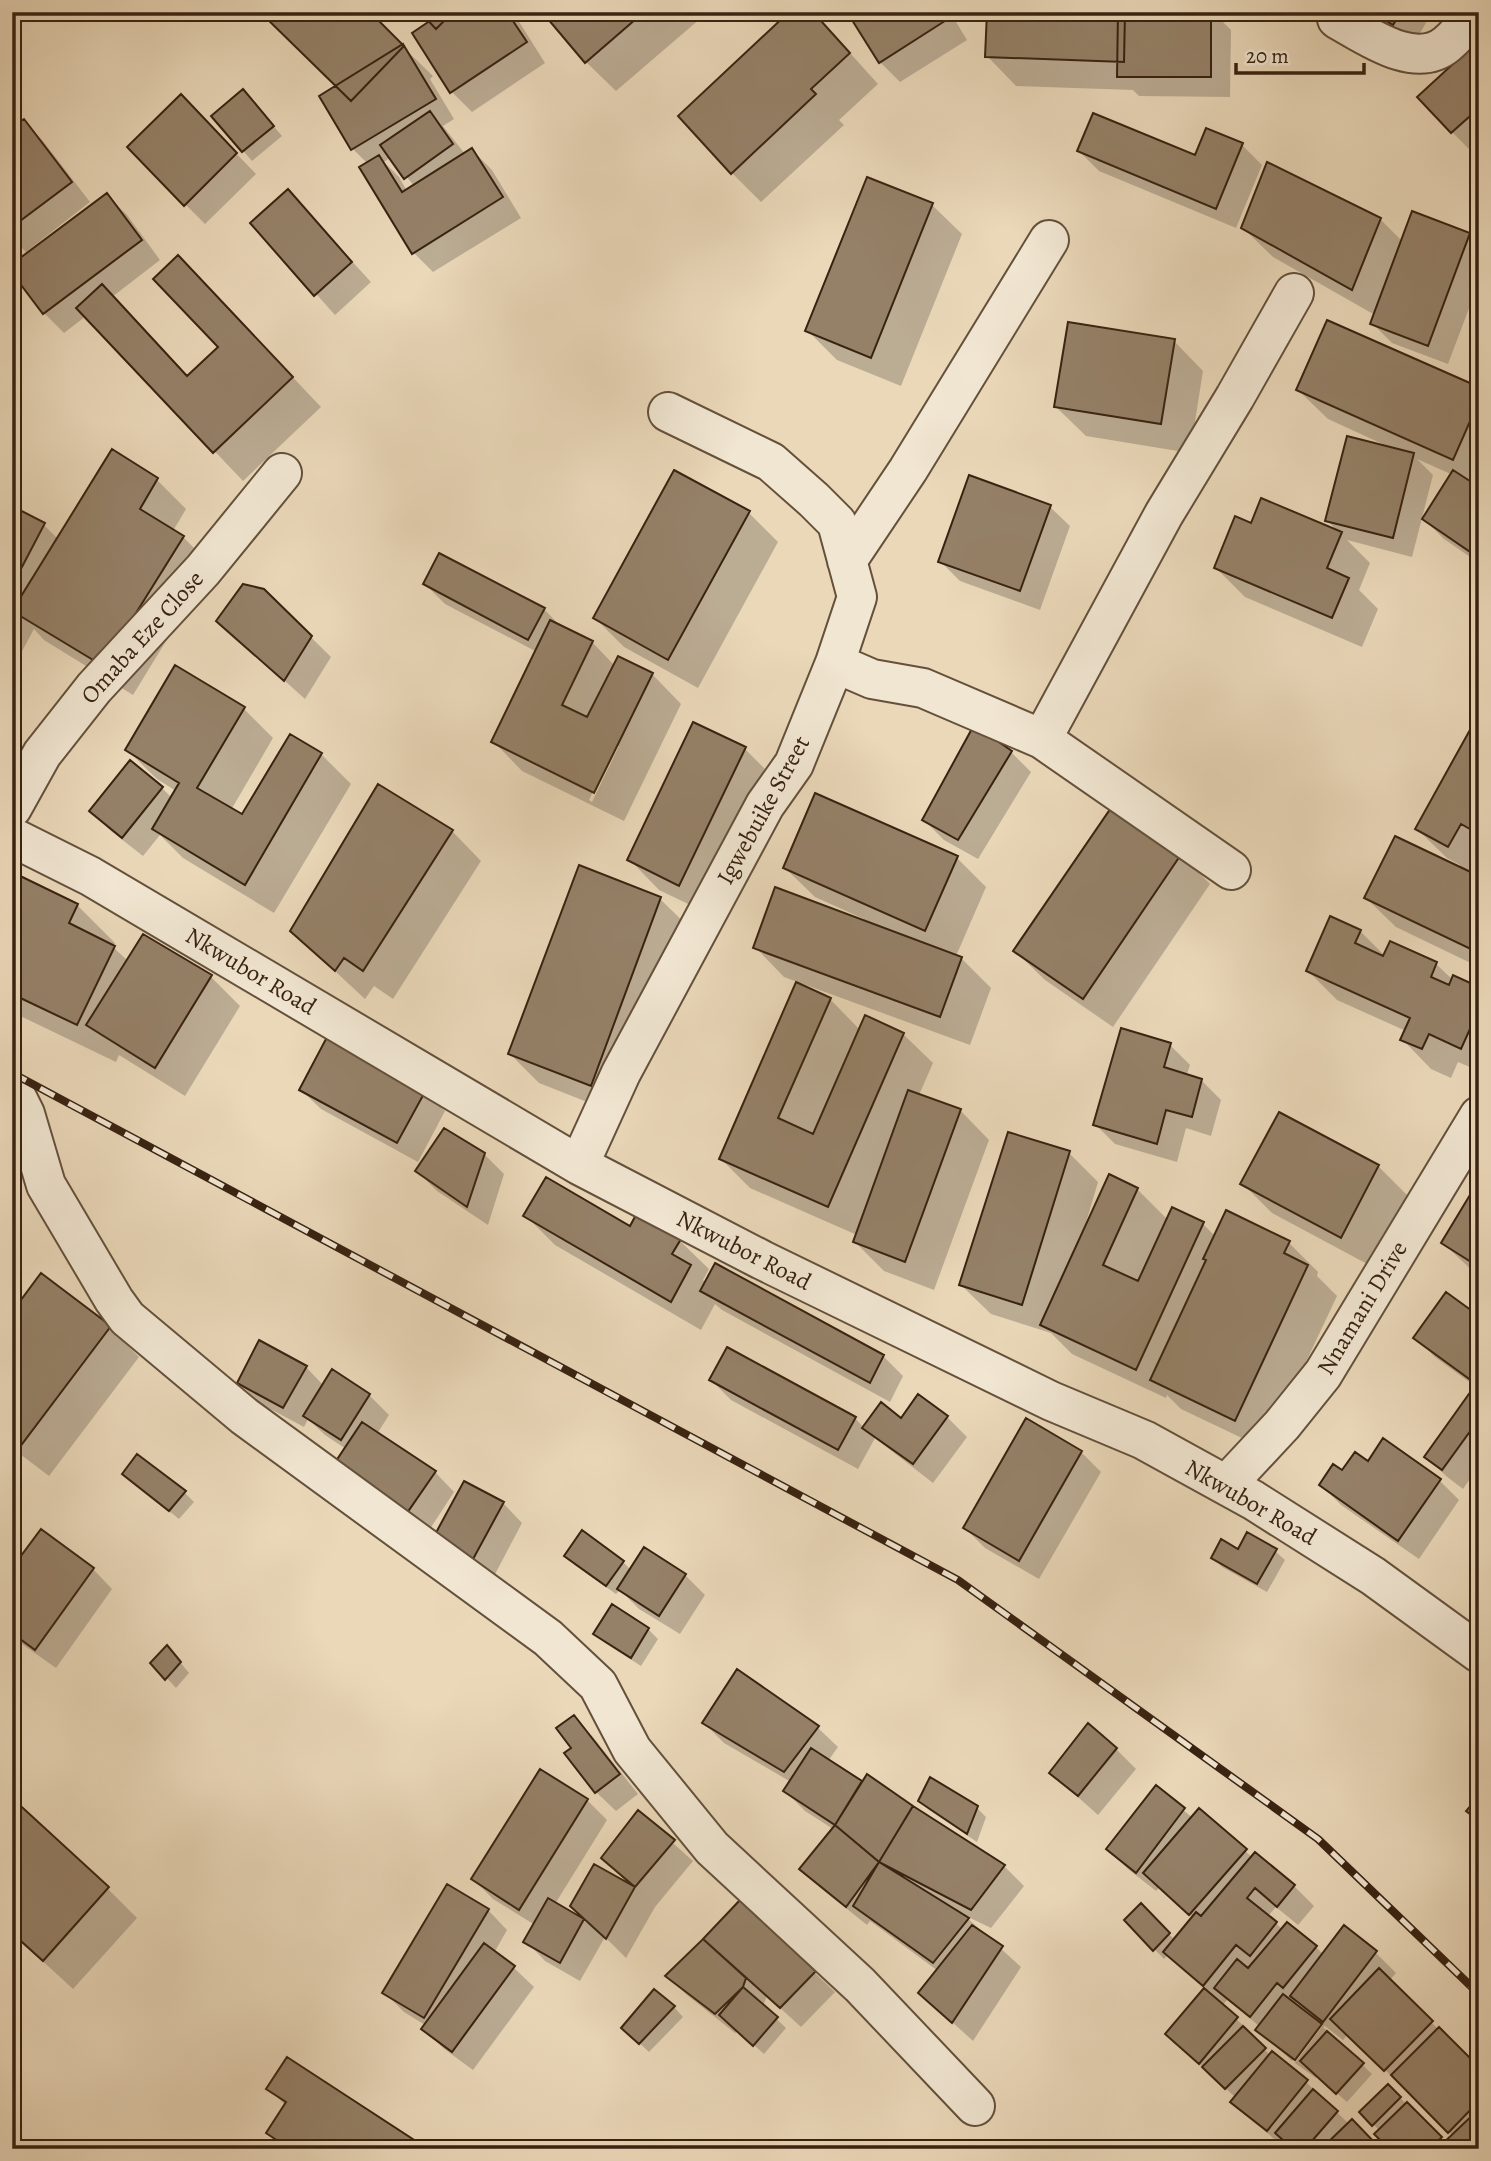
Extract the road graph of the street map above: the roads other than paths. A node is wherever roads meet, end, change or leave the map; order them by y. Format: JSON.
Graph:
{"nodes":[{"id":1,"x":1476,"y":12,"type":"edge"},
{"id":2,"x":1337,"y":19,"type":"dead end"},
{"id":3,"x":1049,"y":240,"type":"dead end"},
{"id":4,"x":1294,"y":293,"type":"dead end"},
{"id":5,"x":668,"y":412,"type":"dead end"},
{"id":6,"x":282,"y":473,"type":"dead end"},
{"id":7,"x":847,"y":561,"type":"junction"},
{"id":8,"x":835,"y":663,"type":"junction"},
{"id":9,"x":1042,"y":739,"type":"junction"},
{"id":10,"x":12,"y":808,"type":"edge"},
{"id":11,"x":12,"y":837,"type":"edge"},
{"id":12,"x":1231,"y":870,"type":"dead end"},
{"id":13,"x":12,"y":1096,"type":"edge"},
{"id":14,"x":1479,"y":1116,"type":"edge"},
{"id":15,"x":579,"y":1165,"type":"junction"},
{"id":16,"x":1226,"y":1485,"type":"junction"},
{"id":17,"x":1479,"y":1654,"type":"edge"},
{"id":18,"x":975,"y":2106,"type":"dead end"}],
"edges":[{"from":1,"to":2,"type":"street"},
{"from":3,"to":7,"type":"street"},
{"from":4,"to":9,"type":"street"},
{"from":5,"to":7,"type":"street","name":"Igwebuike Street"},
{"from":6,"to":10,"type":"street","name":"Omaba Eze Close"},
{"from":7,"to":8,"type":"street","name":"Igwebuike Street"},
{"from":8,"to":9,"type":"street"},
{"from":8,"to":15,"type":"street","name":"Igwebuike Street"},
{"from":9,"to":12,"type":"street"},
{"from":11,"to":15,"type":"street","name":"Nkwubor Road"},
{"from":13,"to":18,"type":"street"},
{"from":14,"to":16,"type":"street","name":"Nnamani Drive"},
{"from":15,"to":16,"type":"street","name":"Nkwubor Road"},
{"from":16,"to":17,"type":"street","name":"Nkwubor Road"}]}
